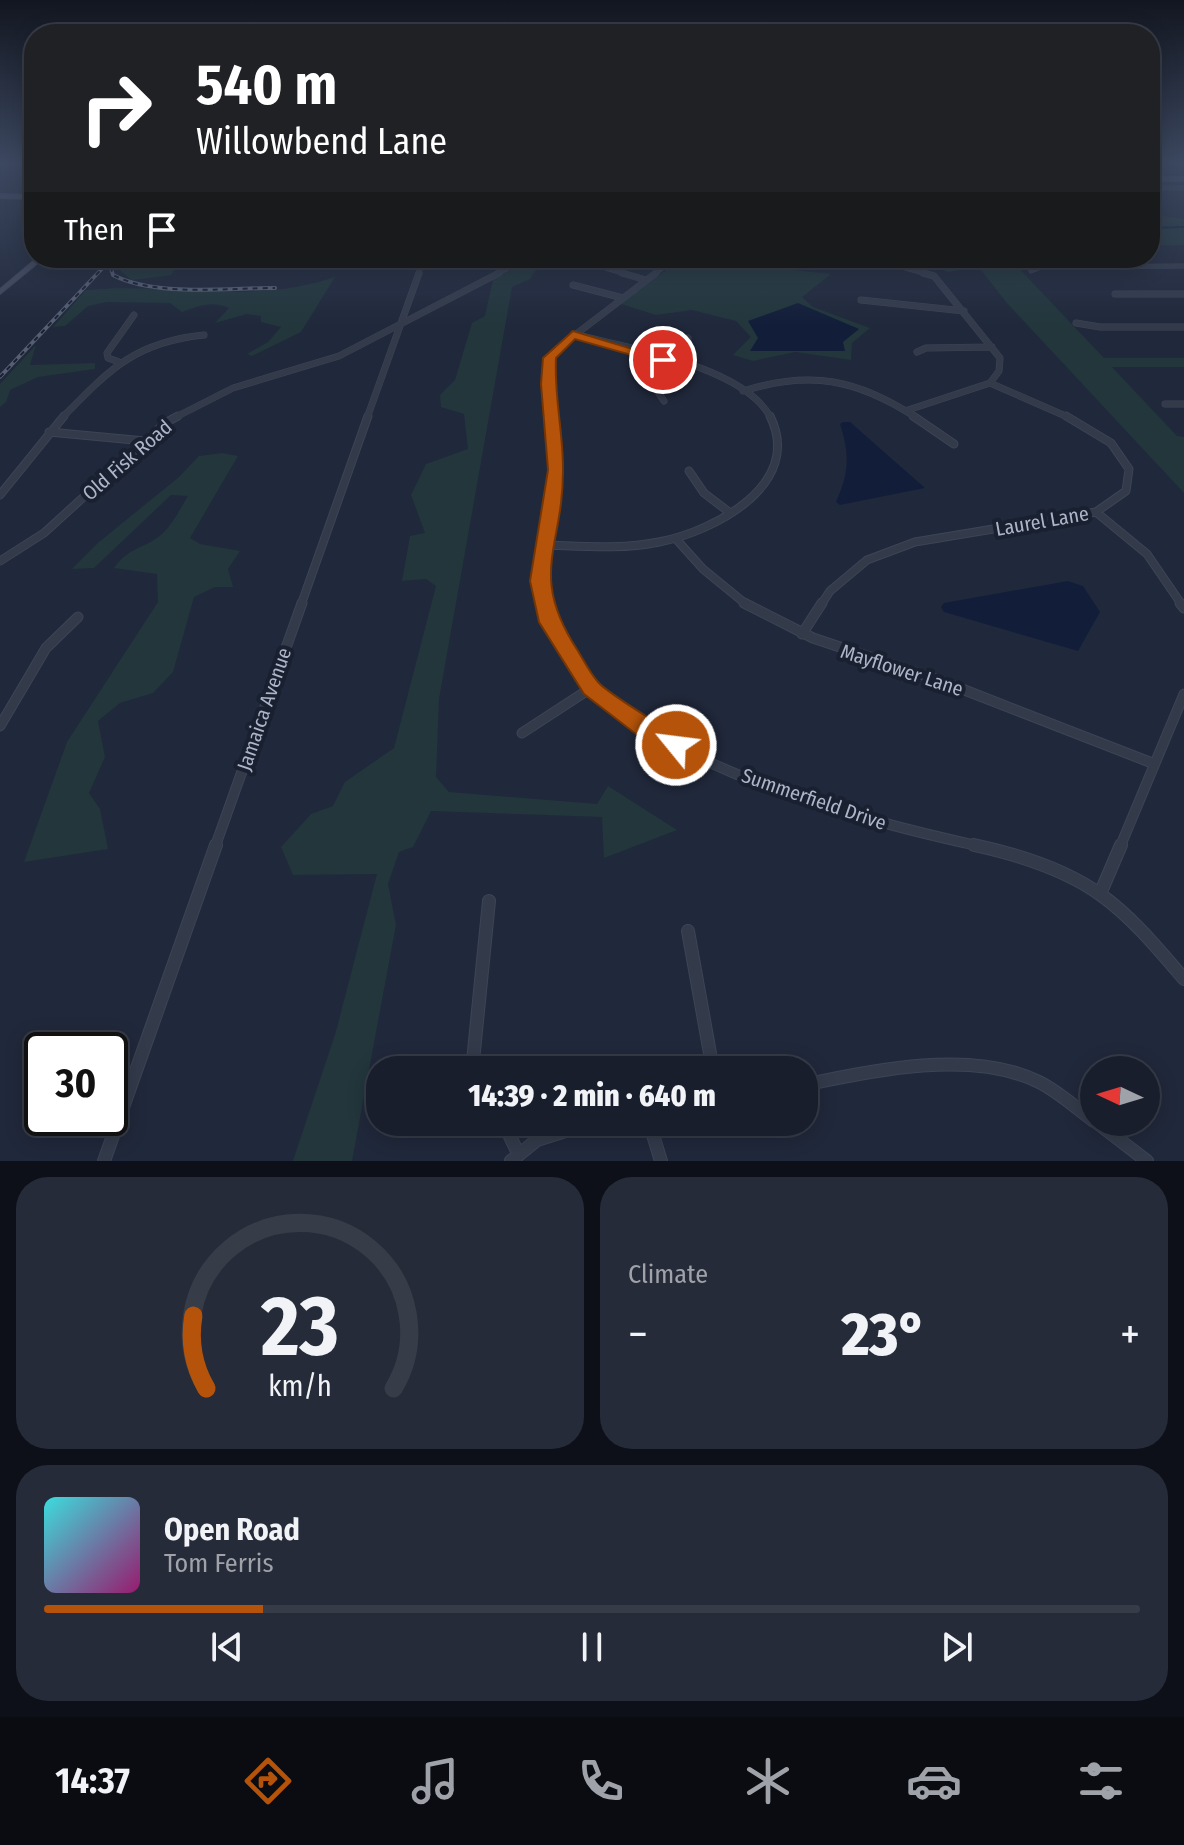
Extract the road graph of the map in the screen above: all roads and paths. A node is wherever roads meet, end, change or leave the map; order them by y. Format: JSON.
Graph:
{"nodes":[{"id":1,"x":1160,"y":266,"type":"edge"},
{"id":2,"x":1184,"y":266,"type":"edge"},
{"id":3,"x":29,"y":268,"type":"edge"},
{"id":4,"x":420,"y":268,"type":"edge"},
{"id":5,"x":509,"y":268,"type":"edge"},
{"id":6,"x":606,"y":268,"type":"edge"},
{"id":7,"x":662,"y":268,"type":"edge"},
{"id":8,"x":906,"y":268,"type":"edge"},
{"id":9,"x":1038,"y":268,"type":"edge"},
{"id":10,"x":1031,"y":271,"type":"dead end"},
{"id":11,"x":646,"y":280,"type":"junction"},
{"id":12,"x":573,"y":285,"type":"dead end"},
{"id":13,"x":0,"y":292,"type":"edge"},
{"id":14,"x":1115,"y":294,"type":"dead end"},
{"id":15,"x":1184,"y":294,"type":"edge"},
{"id":16,"x":623,"y":298,"type":"junction"},
{"id":17,"x":861,"y":300,"type":"dead end"},
{"id":18,"x":964,"y":311,"type":"junction"},
{"id":19,"x":134,"y":315,"type":"dead end"},
{"id":20,"x":1076,"y":323,"type":"dead end"},
{"id":21,"x":400,"y":325,"type":"junction"},
{"id":22,"x":1184,"y":327,"type":"edge"},
{"id":23,"x":573,"y":334,"type":"junction"},
{"id":24,"x":204,"y":335,"type":"dead end"},
{"id":25,"x":688,"y":338,"type":"dead end"},
{"id":26,"x":992,"y":347,"type":"junction"},
{"id":27,"x":917,"y":352,"type":"dead end"},
{"id":28,"x":663,"y":360,"type":"junction"},
{"id":29,"x":119,"y":362,"type":"junction"},
{"id":30,"x":990,"y":383,"type":"junction"},
{"id":31,"x":743,"y":391,"type":"junction"},
{"id":32,"x":664,"y":401,"type":"dead end"},
{"id":33,"x":1165,"y":404,"type":"dead end"},
{"id":34,"x":1184,"y":404,"type":"edge"},
{"id":35,"x":908,"y":410,"type":"junction"},
{"id":36,"x":49,"y":432,"type":"junction"},
{"id":37,"x":145,"y":441,"type":"junction"},
{"id":38,"x":954,"y":444,"type":"dead end"},
{"id":39,"x":689,"y":471,"type":"dead end"},
{"id":40,"x":0,"y":495,"type":"edge"},
{"id":41,"x":729,"y":512,"type":"junction"},
{"id":42,"x":1096,"y":512,"type":"junction"},
{"id":43,"x":676,"y":539,"type":"junction"},
{"id":44,"x":542,"y":545,"type":"junction"},
{"id":45,"x":0,"y":561,"type":"edge"},
{"id":46,"x":1184,"y":608,"type":"edge"},
{"id":47,"x":78,"y":617,"type":"dead end"},
{"id":48,"x":802,"y":634,"type":"junction"},
{"id":49,"x":591,"y":688,"type":"junction"},
{"id":50,"x":1184,"y":694,"type":"edge"},
{"id":51,"x":0,"y":726,"type":"edge"},
{"id":52,"x":522,"y":733,"type":"dead end"},
{"id":53,"x":1152,"y":763,"type":"junction"},
{"id":54,"x":1100,"y":894,"type":"junction"},
{"id":55,"x":489,"y":901,"type":"dead end"},
{"id":56,"x":688,"y":931,"type":"dead end"},
{"id":57,"x":1184,"y":979,"type":"edge"},
{"id":58,"x":474,"y":1056,"type":"edge"},
{"id":59,"x":710,"y":1056,"type":"edge"},
{"id":60,"x":818,"y":1082,"type":"edge"},
{"id":61,"x":1080,"y":1111,"type":"edge"},
{"id":62,"x":508,"y":1136,"type":"edge"},
{"id":63,"x":555,"y":1136,"type":"edge"},
{"id":64,"x":653,"y":1136,"type":"edge"},
{"id":65,"x":1114,"y":1136,"type":"edge"},
{"id":66,"x":514,"y":1156,"type":"edge"},
{"id":67,"x":104,"y":1161,"type":"edge"},
{"id":68,"x":661,"y":1161,"type":"edge"},
{"id":69,"x":1147,"y":1161,"type":"edge"}],
"edges":[{"from":1,"to":2,"type":"street"},
{"from":3,"to":13,"type":"main road"},
{"from":4,"to":21,"type":"street","name":"Jamaica Avenue"},
{"from":5,"to":21,"type":"street","name":"Old Fisk Road"},
{"from":6,"to":11,"type":"street"},
{"from":7,"to":11,"type":"street","name":"Summerfield Drive"},
{"from":8,"to":18,"type":"street"},
{"from":9,"to":10,"type":"street"},
{"from":11,"to":16,"type":"street","name":"Summerfield Drive"},
{"from":12,"to":16,"type":"street"},
{"from":14,"to":15,"type":"street"},
{"from":16,"to":23,"type":"street","name":"Summerfield Drive"},
{"from":17,"to":18,"type":"street"},
{"from":18,"to":26,"type":"street"},
{"from":19,"to":29,"type":"street"},
{"from":20,"to":22,"type":"street"},
{"from":21,"to":37,"type":"street","name":"Old Fisk Road"},
{"from":21,"to":67,"type":"street","name":"Jamaica Avenue"},
{"from":23,"to":28,"type":"street"},
{"from":23,"to":44,"type":"street","name":"Summerfield Drive"},
{"from":24,"to":29,"type":"street"},
{"from":25,"to":28,"type":"street"},
{"from":26,"to":27,"type":"street"},
{"from":26,"to":30,"type":"street"},
{"from":28,"to":31,"type":"street"},
{"from":28,"to":32,"type":"street"},
{"from":29,"to":36,"type":"street"},
{"from":30,"to":35,"type":"street"},
{"from":30,"to":42,"type":"street","name":"Laurel Lane"},
{"from":31,"to":35,"type":"street"},
{"from":31,"to":41,"type":"street"},
{"from":33,"to":34,"type":"street"},
{"from":35,"to":38,"type":"street"},
{"from":36,"to":37,"type":"street"},
{"from":36,"to":40,"type":"street"},
{"from":37,"to":45,"type":"street","name":"Old Fisk Road"},
{"from":39,"to":41,"type":"street"},
{"from":41,"to":43,"type":"street"},
{"from":42,"to":46,"type":"street"},
{"from":42,"to":48,"type":"street","name":"Laurel Lane"},
{"from":43,"to":44,"type":"street"},
{"from":43,"to":48,"type":"street","name":"Mayflower Lane"},
{"from":44,"to":49,"type":"street","name":"Summerfield Drive"},
{"from":47,"to":51,"type":"street"},
{"from":48,"to":53,"type":"street","name":"Mayflower Lane"},
{"from":49,"to":52,"type":"street"},
{"from":49,"to":54,"type":"street","name":"Summerfield Drive"},
{"from":50,"to":53,"type":"street"},
{"from":53,"to":54,"type":"street"},
{"from":54,"to":57,"type":"street","name":"Summerfield Drive"},
{"from":55,"to":58,"type":"street"},
{"from":56,"to":59,"type":"street"},
{"from":60,"to":61,"type":"street"},
{"from":62,"to":66,"type":"street"},
{"from":63,"to":66,"type":"street"},
{"from":64,"to":68,"type":"street"},
{"from":65,"to":69,"type":"street"}]}
